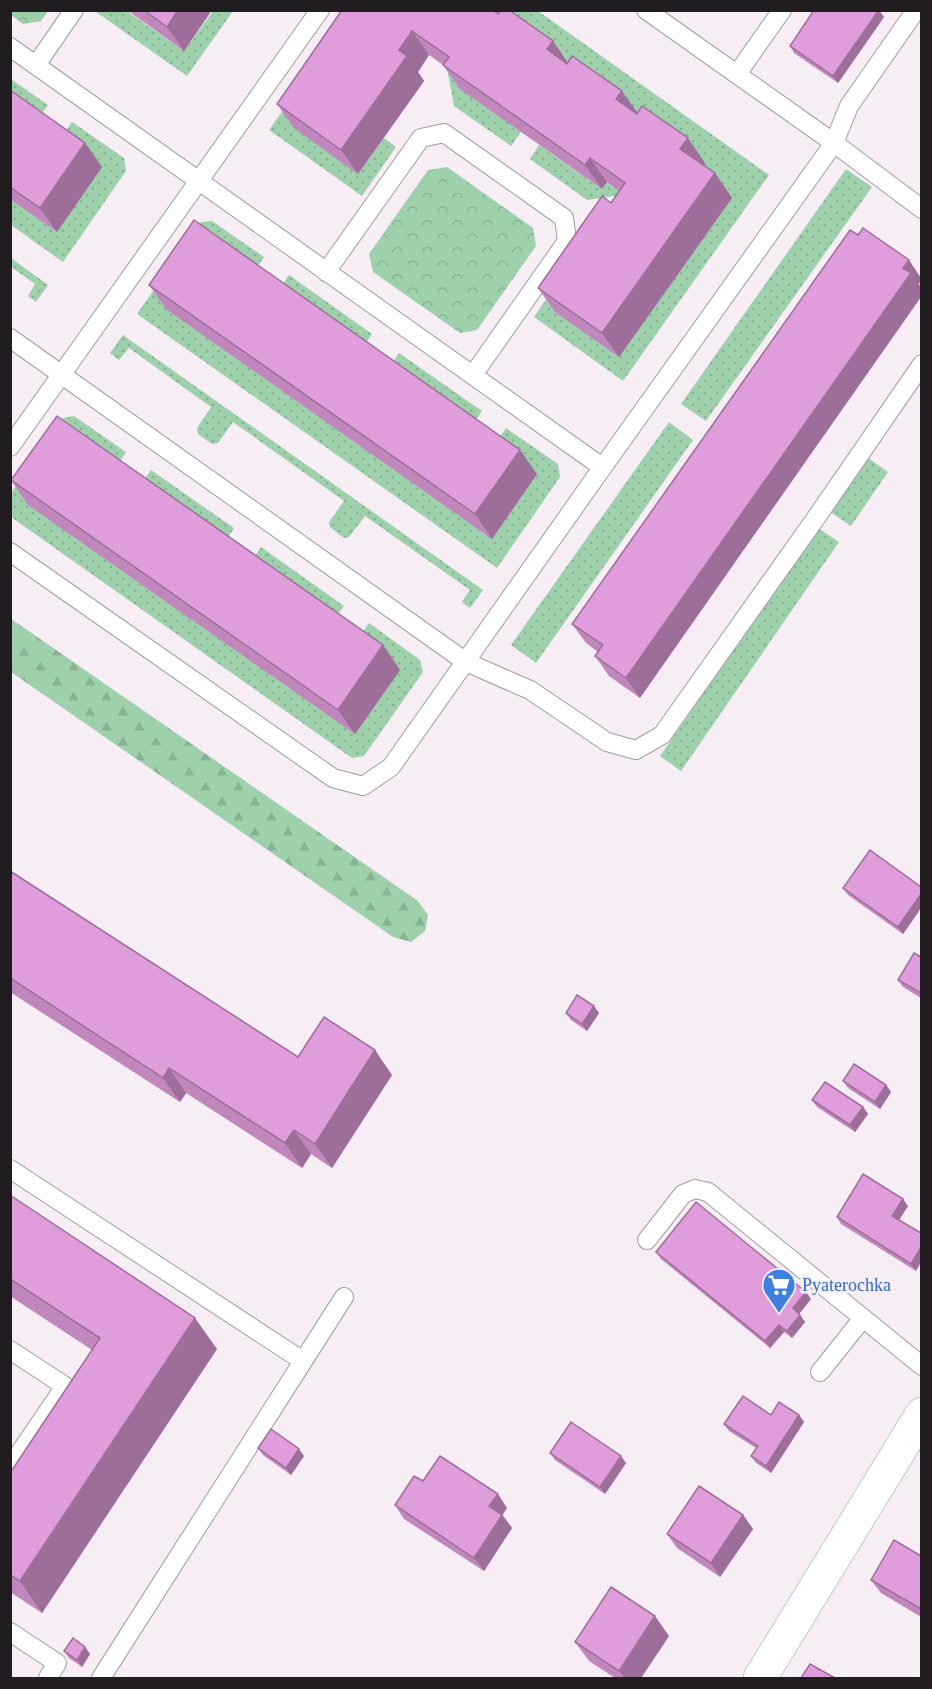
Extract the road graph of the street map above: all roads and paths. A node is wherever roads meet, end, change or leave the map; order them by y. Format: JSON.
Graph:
{"nodes":[{"id":1,"x":74,"y":10,"type":"edge"},
{"id":2,"x":320,"y":10,"type":"edge"},
{"id":3,"x":646,"y":10,"type":"edge"},
{"id":4,"x":782,"y":10,"type":"edge"},
{"id":5,"x":916,"y":10,"type":"edge"},
{"id":6,"x":10,"y":47,"type":"edge"},
{"id":7,"x":36,"y":65,"type":"junction"},
{"id":8,"x":737,"y":74,"type":"junction"},
{"id":9,"x":834,"y":143,"type":"junction"},
{"id":10,"x":199,"y":181,"type":"junction"},
{"id":11,"x":921,"y":209,"type":"edge"},
{"id":12,"x":326,"y":272,"type":"junction"},
{"id":13,"x":10,"y":338,"type":"edge"},
{"id":14,"x":921,"y":364,"type":"edge"},
{"id":15,"x":62,"y":375,"type":"junction"},
{"id":16,"x":473,"y":375,"type":"junction"},
{"id":17,"x":10,"y":447,"type":"edge"},
{"id":18,"x":602,"y":467,"type":"junction"},
{"id":19,"x":10,"y":552,"type":"edge"},
{"id":20,"x":466,"y":662,"type":"junction"},
{"id":21,"x":10,"y":1169,"type":"edge"},
{"id":22,"x":647,"y":1240,"type":"dead end"},
{"id":23,"x":344,"y":1297,"type":"dead end"},
{"id":24,"x":863,"y":1318,"type":"junction"},
{"id":25,"x":10,"y":1350,"type":"edge"},
{"id":26,"x":303,"y":1361,"type":"junction"},
{"id":27,"x":921,"y":1366,"type":"edge"},
{"id":28,"x":820,"y":1371,"type":"dead end"},
{"id":29,"x":921,"y":1414,"type":"edge"},
{"id":30,"x":10,"y":1467,"type":"edge"},
{"id":31,"x":10,"y":1632,"type":"edge"},
{"id":32,"x":48,"y":1678,"type":"edge"},
{"id":33,"x":101,"y":1678,"type":"edge"},
{"id":34,"x":760,"y":1678,"type":"edge"}],
"edges":[{"from":1,"to":7,"type":"lane"},
{"from":2,"to":10,"type":"lane"},
{"from":3,"to":8,"type":"lane"},
{"from":4,"to":8,"type":"lane"},
{"from":5,"to":9,"type":"lane"},
{"from":6,"to":7,"type":"lane"},
{"from":7,"to":10,"type":"lane"},
{"from":8,"to":9,"type":"lane"},
{"from":9,"to":11,"type":"lane"},
{"from":9,"to":18,"type":"lane"},
{"from":10,"to":12,"type":"lane"},
{"from":10,"to":15,"type":"lane"},
{"from":12,"to":16,"type":"lane"},
{"from":12,"to":16,"type":"lane"},
{"from":13,"to":15,"type":"lane"},
{"from":14,"to":20,"type":"lane"},
{"from":15,"to":17,"type":"lane"},
{"from":15,"to":20,"type":"lane"},
{"from":16,"to":18,"type":"lane"},
{"from":18,"to":20,"type":"lane"},
{"from":19,"to":20,"type":"lane"},
{"from":21,"to":26,"type":"lane"},
{"from":22,"to":24,"type":"lane"},
{"from":23,"to":26,"type":"lane"},
{"from":24,"to":27,"type":"lane"},
{"from":24,"to":28,"type":"lane"},
{"from":25,"to":30,"type":"lane"},
{"from":26,"to":33,"type":"lane"},
{"from":29,"to":34,"type":"main road"},
{"from":31,"to":32,"type":"lane"}]}
